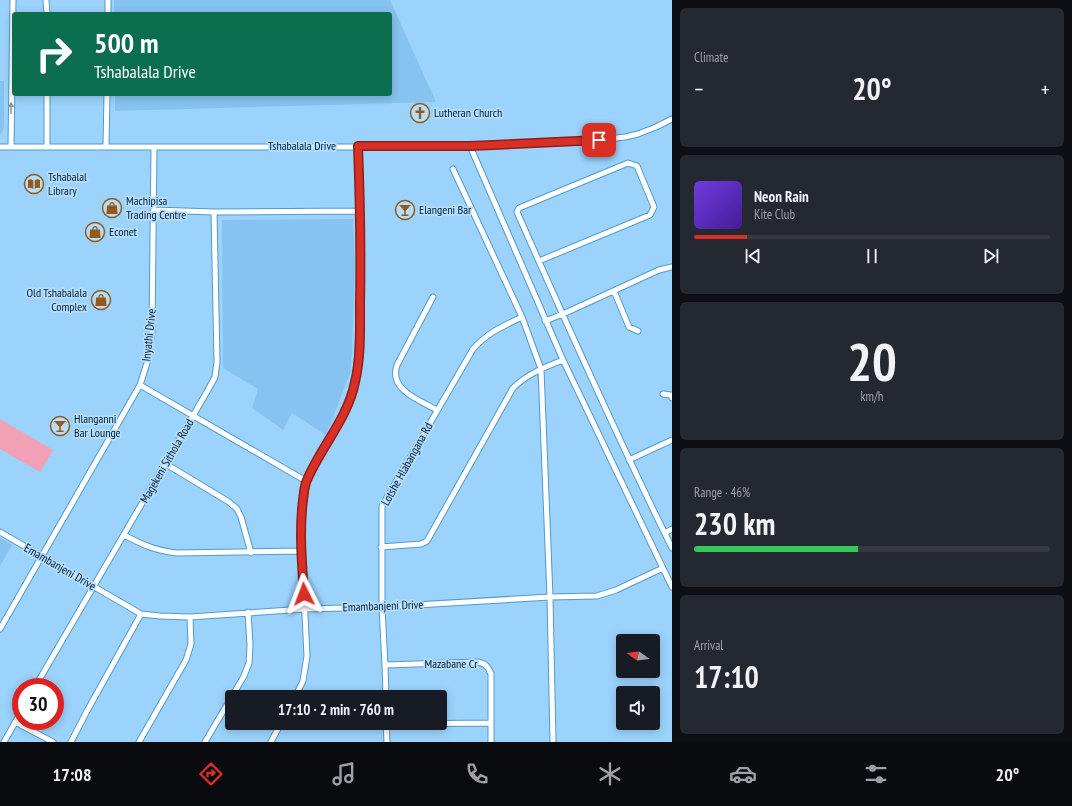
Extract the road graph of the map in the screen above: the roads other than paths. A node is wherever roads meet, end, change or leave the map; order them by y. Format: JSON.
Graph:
{"nodes":[{"id":1,"x":13,"y":0,"type":"edge"},
{"id":2,"x":46,"y":0,"type":"edge"},
{"id":3,"x":108,"y":0,"type":"edge"},
{"id":4,"x":13,"y":12,"type":"edge"},
{"id":5,"x":46,"y":12,"type":"edge"},
{"id":6,"x":108,"y":12,"type":"edge"},
{"id":7,"x":12,"y":74,"type":"edge"},
{"id":8,"x":47,"y":96,"type":"edge"},
{"id":9,"x":107,"y":96,"type":"edge"},
{"id":10,"x":672,"y":119,"type":"edge"},
{"id":11,"x":106,"y":146,"type":"junction"},
{"id":12,"x":358,"y":146,"type":"junction"},
{"id":13,"x":470,"y":146,"type":"junction"},
{"id":14,"x":0,"y":147,"type":"edge"},
{"id":15,"x":11,"y":147,"type":"junction"},
{"id":16,"x":47,"y":147,"type":"junction"},
{"id":17,"x":154,"y":147,"type":"junction"},
{"id":18,"x":453,"y":169,"type":"dead end"},
{"id":19,"x":154,"y":210,"type":"junction"},
{"id":20,"x":360,"y":211,"type":"junction"},
{"id":21,"x":214,"y":212,"type":"junction"},
{"id":22,"x":539,"y":261,"type":"junction"},
{"id":23,"x":672,"y":267,"type":"edge"},
{"id":24,"x":614,"y":291,"type":"junction"},
{"id":25,"x":434,"y":297,"type":"dead end"},
{"id":26,"x":563,"y":314,"type":"junction"},
{"id":27,"x":522,"y":317,"type":"junction"},
{"id":28,"x":546,"y":321,"type":"junction"},
{"id":29,"x":638,"y":330,"type":"dead end"},
{"id":30,"x":563,"y":360,"type":"junction"},
{"id":31,"x":541,"y":369,"type":"junction"},
{"id":32,"x":140,"y":385,"type":"junction"},
{"id":33,"x":663,"y":394,"type":"dead end"},
{"id":34,"x":672,"y":398,"type":"edge"},
{"id":35,"x":437,"y":410,"type":"junction"},
{"id":36,"x":193,"y":415,"type":"junction"},
{"id":37,"x":672,"y":440,"type":"edge"},
{"id":38,"x":629,"y":460,"type":"junction"},
{"id":39,"x":166,"y":464,"type":"junction"},
{"id":40,"x":306,"y":481,"type":"junction"},
{"id":41,"x":672,"y":529,"type":"edge"},
{"id":42,"x":0,"y":532,"type":"edge"},
{"id":43,"x":664,"y":533,"type":"junction"},
{"id":44,"x":124,"y":535,"type":"junction"},
{"id":45,"x":381,"y":547,"type":"junction"},
{"id":46,"x":672,"y":548,"type":"edge"},
{"id":47,"x":302,"y":551,"type":"junction"},
{"id":48,"x":251,"y":553,"type":"junction"},
{"id":49,"x":42,"y":557,"type":"junction"},
{"id":50,"x":663,"y":568,"type":"junction"},
{"id":51,"x":94,"y":586,"type":"junction"},
{"id":52,"x":672,"y":587,"type":"edge"},
{"id":53,"x":550,"y":597,"type":"junction"},
{"id":54,"x":382,"y":607,"type":"junction"},
{"id":55,"x":305,"y":609,"type":"junction"},
{"id":56,"x":248,"y":612,"type":"junction"},
{"id":57,"x":141,"y":614,"type":"junction"},
{"id":58,"x":190,"y":617,"type":"junction"},
{"id":59,"x":0,"y":629,"type":"edge"},
{"id":60,"x":385,"y":665,"type":"junction"},
{"id":61,"x":40,"y":678,"type":"edge"},
{"id":62,"x":299,"y":690,"type":"edge"},
{"id":63,"x":386,"y":690,"type":"edge"},
{"id":64,"x":447,"y":723,"type":"edge"},
{"id":65,"x":490,"y":723,"type":"junction"},
{"id":66,"x":12,"y":727,"type":"edge"},
{"id":67,"x":30,"y":730,"type":"edge"},
{"id":68,"x":277,"y":730,"type":"edge"},
{"id":69,"x":386,"y":730,"type":"edge"},
{"id":70,"x":4,"y":742,"type":"edge"},
{"id":71,"x":53,"y":742,"type":"edge"},
{"id":72,"x":71,"y":742,"type":"edge"},
{"id":73,"x":139,"y":742,"type":"edge"},
{"id":74,"x":205,"y":742,"type":"edge"},
{"id":75,"x":271,"y":742,"type":"edge"},
{"id":76,"x":387,"y":742,"type":"edge"},
{"id":77,"x":491,"y":742,"type":"edge"},
{"id":78,"x":553,"y":742,"type":"edge"}],
"edges":[{"from":4,"to":1,"type":"street","one_way":true},
{"from":2,"to":5,"type":"street"},
{"from":3,"to":6,"type":"street"},
{"from":15,"to":7,"type":"street","one_way":true},
{"from":8,"to":16,"type":"street"},
{"from":9,"to":11,"type":"street"},
{"from":10,"to":13,"type":"street","name":"Tshabalala Drive"},
{"from":11,"to":16,"type":"street","name":"Tshabalala Drive"},
{"from":11,"to":17,"type":"street","name":"Tshabalala Drive"},
{"from":12,"to":13,"type":"street","name":"Tshabalala Drive"},
{"from":12,"to":17,"type":"street","name":"Tshabalala Drive"},
{"from":12,"to":20,"type":"street"},
{"from":13,"to":28,"type":"street"},
{"from":14,"to":15,"type":"street","name":"Tshabalala Drive"},
{"from":15,"to":16,"type":"street","name":"Tshabalala Drive"},
{"from":17,"to":19,"type":"street","name":"Inyathi Drive"},
{"from":18,"to":27,"type":"street"},
{"from":19,"to":21,"type":"street"},
{"from":19,"to":32,"type":"street","name":"Inyathi Drive"},
{"from":20,"to":21,"type":"street"},
{"from":20,"to":40,"type":"street"},
{"from":21,"to":36,"type":"street","name":"Magekeni Sithola Road"},
{"from":22,"to":22,"type":"street"},
{"from":22,"to":26,"type":"street"},
{"from":23,"to":24,"type":"street"},
{"from":24,"to":26,"type":"street"},
{"from":24,"to":29,"type":"street"},
{"from":25,"to":35,"type":"street"},
{"from":26,"to":28,"type":"street"},
{"from":26,"to":38,"type":"street"},
{"from":27,"to":31,"type":"street"},
{"from":27,"to":35,"type":"street","name":"Lotshe Hlabangana Rd"},
{"from":28,"to":30,"type":"street"},
{"from":30,"to":31,"type":"street"},
{"from":30,"to":50,"type":"street"},
{"from":31,"to":45,"type":"street"},
{"from":31,"to":53,"type":"street"},
{"from":32,"to":36,"type":"street"},
{"from":32,"to":49,"type":"street","name":"Inyathi Drive"},
{"from":33,"to":34,"type":"street"},
{"from":35,"to":45,"type":"street","name":"Lotshe Hlabangana Rd"},
{"from":36,"to":39,"type":"street","name":"Magekeni Sithola Road"},
{"from":36,"to":40,"type":"street"},
{"from":37,"to":38,"type":"street"},
{"from":38,"to":43,"type":"street"},
{"from":39,"to":44,"type":"street","name":"Magekeni Sithola Road"},
{"from":39,"to":48,"type":"street"},
{"from":40,"to":47,"type":"street"},
{"from":41,"to":43,"type":"street"},
{"from":42,"to":49,"type":"street","name":"Emambanjeni Drive"},
{"from":43,"to":46,"type":"street"},
{"from":44,"to":48,"type":"street"},
{"from":44,"to":51,"type":"street","name":"Magekeni Sithola Road"},
{"from":45,"to":54,"type":"street","name":"Lotshe Hlabangana Rd"},
{"from":47,"to":48,"type":"street"},
{"from":47,"to":55,"type":"street"},
{"from":49,"to":51,"type":"street","name":"Emambanjeni Drive"},
{"from":49,"to":59,"type":"street","name":"Inyathi Drive"},
{"from":50,"to":52,"type":"street"},
{"from":50,"to":53,"type":"street","name":"Emambanjeni Drive"},
{"from":51,"to":57,"type":"street","name":"Emambanjeni Drive"},
{"from":51,"to":61,"type":"street","name":"Magekeni Sithola Road"},
{"from":53,"to":54,"type":"street","name":"Emambanjeni Drive"},
{"from":53,"to":78,"type":"street"},
{"from":54,"to":55,"type":"street","name":"Emambanjeni Drive"},
{"from":54,"to":60,"type":"street","name":"Lotshe Hlabangana Rd"},
{"from":55,"to":56,"type":"street","name":"Emambanjeni Drive"},
{"from":55,"to":62,"type":"street"},
{"from":56,"to":58,"type":"street","name":"Emambanjeni Drive"},
{"from":56,"to":74,"type":"street"},
{"from":57,"to":58,"type":"street","name":"Emambanjeni Drive"},
{"from":57,"to":72,"type":"street"},
{"from":58,"to":73,"type":"street"},
{"from":60,"to":63,"type":"street","name":"Lotshe Hlabangana Rd"},
{"from":60,"to":65,"type":"street","name":"Mazabane Cr"},
{"from":64,"to":65,"type":"street"},
{"from":65,"to":77,"type":"street","name":"Mazabane Cr"},
{"from":66,"to":70,"type":"street"},
{"from":67,"to":71,"type":"street"},
{"from":68,"to":75,"type":"street"},
{"from":69,"to":76,"type":"street"}]}
